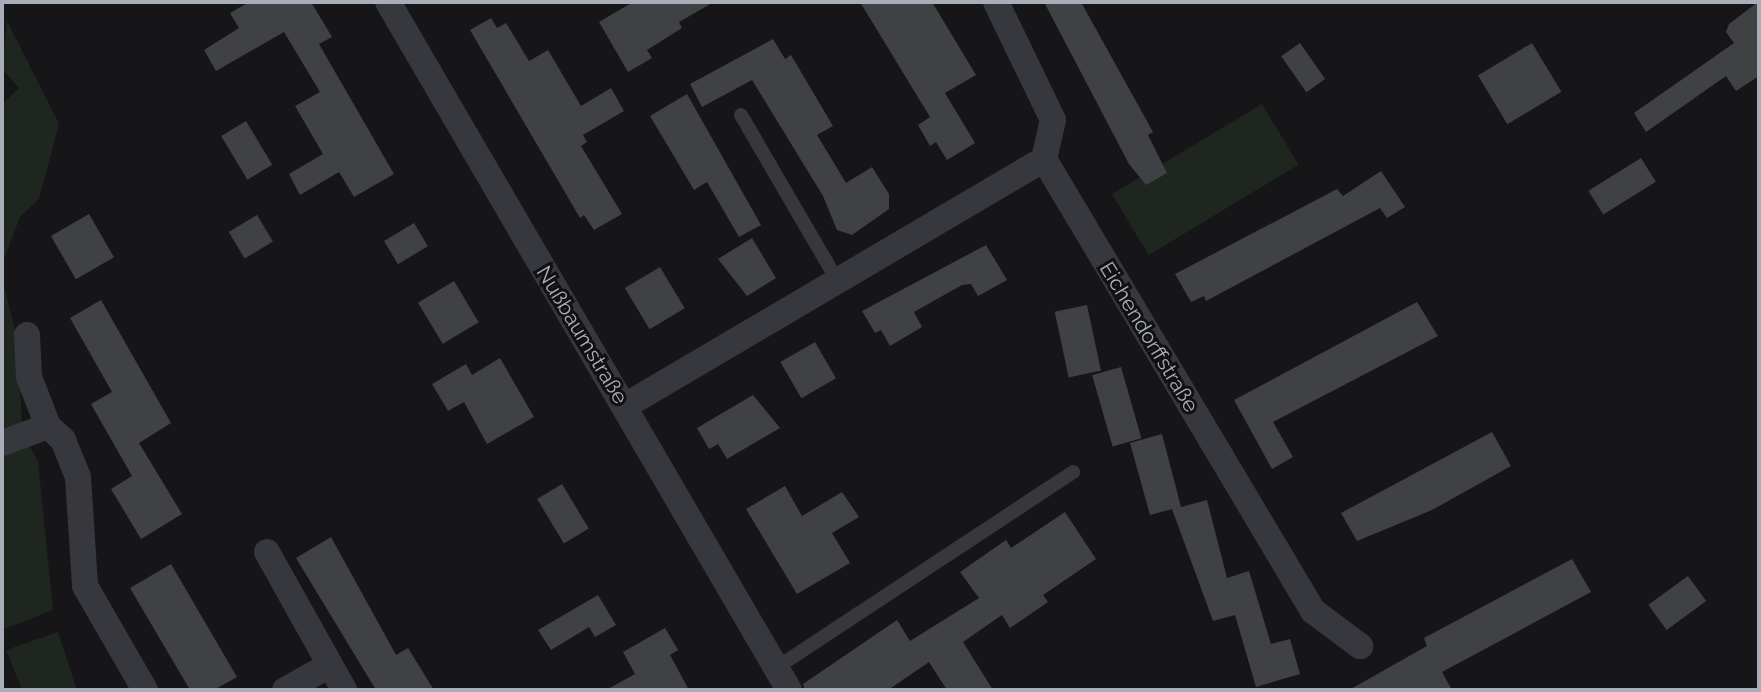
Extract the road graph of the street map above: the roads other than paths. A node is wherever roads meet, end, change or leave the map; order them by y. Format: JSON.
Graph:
{"nodes":[{"id":1,"x":388,"y":2,"type":"edge"},
{"id":2,"x":996,"y":2,"type":"edge"},
{"id":3,"x":741,"y":115,"type":"dead end"},
{"id":4,"x":1044,"y":159,"type":"junction"},
{"id":5,"x":837,"y":279,"type":"junction"},
{"id":6,"x":27,"y":335,"type":"dead end"},
{"id":7,"x":625,"y":406,"type":"junction"},
{"id":8,"x":48,"y":426,"type":"junction"},
{"id":9,"x":2,"y":443,"type":"edge"},
{"id":10,"x":1073,"y":472,"type":"dead end"},
{"id":11,"x":267,"y":552,"type":"dead end"},
{"id":12,"x":1360,"y":646,"type":"dead end"},
{"id":13,"x":330,"y":665,"type":"junction"},
{"id":14,"x":782,"y":679,"type":"edge"},
{"id":15,"x":145,"y":690,"type":"edge"},
{"id":16,"x":285,"y":690,"type":"edge"},
{"id":17,"x":344,"y":690,"type":"edge"}],
"edges":[{"from":1,"to":7,"type":"street","name":"Nußbaumstraße"},
{"from":2,"to":4,"type":"street"},
{"from":3,"to":5,"type":"lane"},
{"from":4,"to":5,"type":"street"},
{"from":4,"to":12,"type":"street","name":"Eichendorffstraße"},
{"from":5,"to":7,"type":"street"},
{"from":6,"to":8,"type":"street"},
{"from":7,"to":14,"type":"street","name":"Nußbaumstraße"},
{"from":8,"to":9,"type":"street"},
{"from":8,"to":15,"type":"street"},
{"from":10,"to":14,"type":"lane","name":"Nußbaumstraße"},
{"from":11,"to":13,"type":"street"},
{"from":13,"to":16,"type":"street"},
{"from":13,"to":17,"type":"street"}]}
